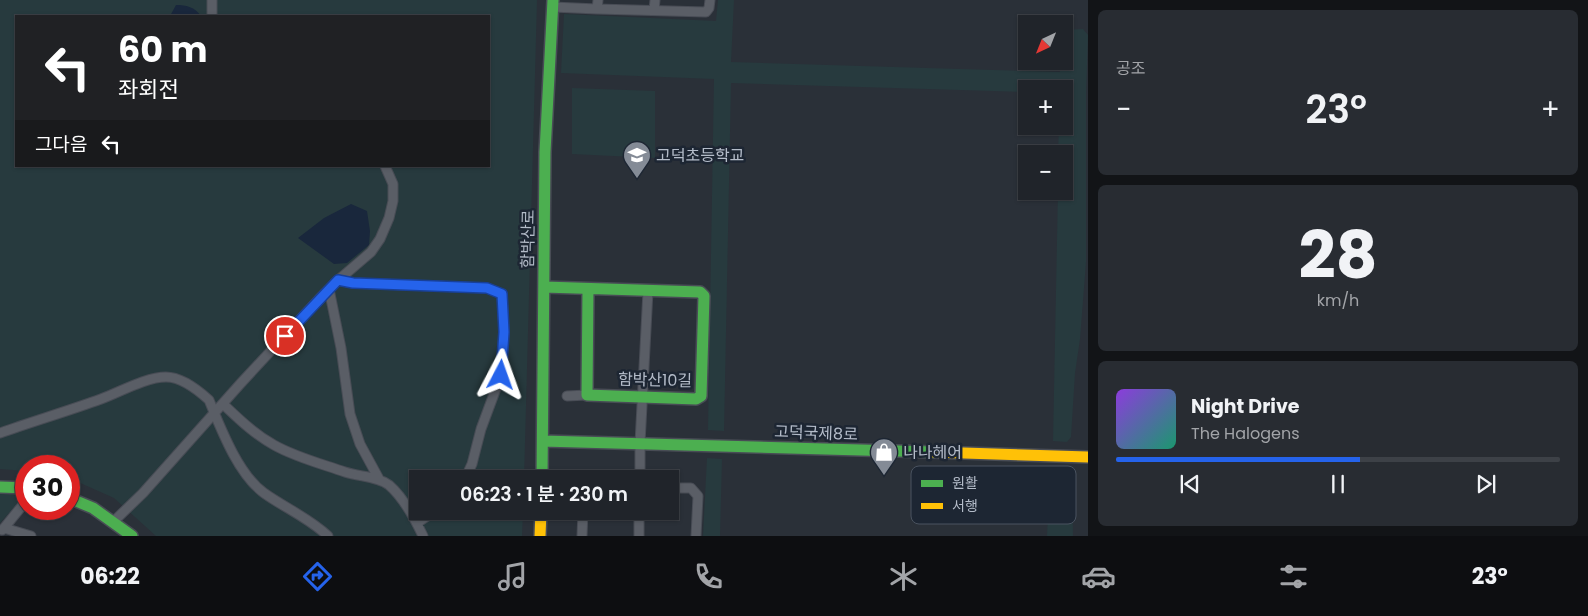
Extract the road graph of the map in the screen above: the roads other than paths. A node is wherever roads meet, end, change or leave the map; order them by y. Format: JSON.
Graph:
{"nodes":[{"id":1,"x":212,"y":0,"type":"edge"},
{"id":2,"x":655,"y":0,"type":"edge"},
{"id":3,"x":710,"y":0,"type":"edge"},
{"id":4,"x":553,"y":4,"type":"edge"},
{"id":5,"x":597,"y":4,"type":"edge"},
{"id":6,"x":654,"y":10,"type":"junction"},
{"id":7,"x":212,"y":15,"type":"edge"},
{"id":8,"x":385,"y":167,"type":"edge"},
{"id":9,"x":338,"y":280,"type":"junction"},
{"id":10,"x":544,"y":287,"type":"junction"},
{"id":11,"x":329,"y":289,"type":"junction"},
{"id":12,"x":588,"y":289,"type":"junction"},
{"id":13,"x":648,"y":291,"type":"junction"},
{"id":14,"x":587,"y":395,"type":"junction"},
{"id":15,"x":567,"y":396,"type":"dead end"},
{"id":16,"x":642,"y":397,"type":"junction"},
{"id":17,"x":223,"y":404,"type":"junction"},
{"id":18,"x":215,"y":414,"type":"junction"},
{"id":19,"x":0,"y":433,"type":"edge"},
{"id":20,"x":543,"y":441,"type":"junction"},
{"id":21,"x":640,"y":443,"type":"junction"},
{"id":22,"x":1088,"y":457,"type":"edge"},
{"id":23,"x":469,"y":470,"type":"edge"},
{"id":24,"x":542,"y":470,"type":"edge"},
{"id":25,"x":640,"y":470,"type":"edge"},
{"id":26,"x":379,"y":480,"type":"junction"},
{"id":27,"x":0,"y":486,"type":"edge"},
{"id":28,"x":15,"y":487,"type":"edge"},
{"id":29,"x":679,"y":488,"type":"edge"},
{"id":30,"x":80,"y":503,"type":"edge"},
{"id":31,"x":15,"y":514,"type":"edge"},
{"id":32,"x":422,"y":520,"type":"edge"},
{"id":33,"x":541,"y":520,"type":"edge"},
{"id":34,"x":583,"y":520,"type":"edge"},
{"id":35,"x":639,"y":520,"type":"edge"},
{"id":36,"x":113,"y":522,"type":"junction"},
{"id":37,"x":417,"y":523,"type":"junction"},
{"id":38,"x":2,"y":530,"type":"edge"},
{"id":39,"x":30,"y":536,"type":"edge"},
{"id":40,"x":132,"y":536,"type":"edge"},
{"id":41,"x":328,"y":536,"type":"edge"},
{"id":42,"x":423,"y":536,"type":"edge"},
{"id":43,"x":540,"y":536,"type":"edge"},
{"id":44,"x":582,"y":536,"type":"edge"},
{"id":45,"x":639,"y":536,"type":"edge"},
{"id":46,"x":696,"y":536,"type":"edge"}],
"edges":[{"from":1,"to":7,"type":"street"},
{"from":2,"to":6,"type":"street"},
{"from":3,"to":6,"type":"street"},
{"from":4,"to":5,"type":"street"},
{"from":4,"to":10,"type":"street","name":"함박산로"},
{"from":5,"to":6,"type":"street"},
{"from":8,"to":9,"type":"street"},
{"from":9,"to":11,"type":"street"},
{"from":9,"to":23,"type":"street"},
{"from":10,"to":12,"type":"street","name":"함박산10길"},
{"from":10,"to":20,"type":"street","name":"함박산로"},
{"from":11,"to":17,"type":"street"},
{"from":11,"to":26,"type":"street"},
{"from":12,"to":13,"type":"street","name":"함박산10길"},
{"from":12,"to":14,"type":"street"},
{"from":13,"to":16,"type":"street"},
{"from":13,"to":16,"type":"street","name":"함박산10길"},
{"from":14,"to":15,"type":"street"},
{"from":14,"to":16,"type":"street","name":"함박산10길"},
{"from":16,"to":21,"type":"street"},
{"from":17,"to":18,"type":"street"},
{"from":17,"to":26,"type":"street"},
{"from":18,"to":19,"type":"street"},
{"from":18,"to":36,"type":"street"},
{"from":18,"to":41,"type":"street"},
{"from":20,"to":21,"type":"street","name":"고덕국제8로"},
{"from":20,"to":24,"type":"street","name":"함박산로"},
{"from":21,"to":22,"type":"street","name":"고덕국제8로"},
{"from":21,"to":25,"type":"street"},
{"from":26,"to":37,"type":"street"},
{"from":27,"to":28,"type":"street"},
{"from":29,"to":46,"type":"street"},
{"from":30,"to":36,"type":"street"},
{"from":31,"to":38,"type":"street"},
{"from":32,"to":37,"type":"street"},
{"from":33,"to":43,"type":"street"},
{"from":34,"to":44,"type":"street"},
{"from":35,"to":45,"type":"street"},
{"from":36,"to":40,"type":"street"},
{"from":37,"to":42,"type":"street"},
{"from":38,"to":39,"type":"street"}]}
